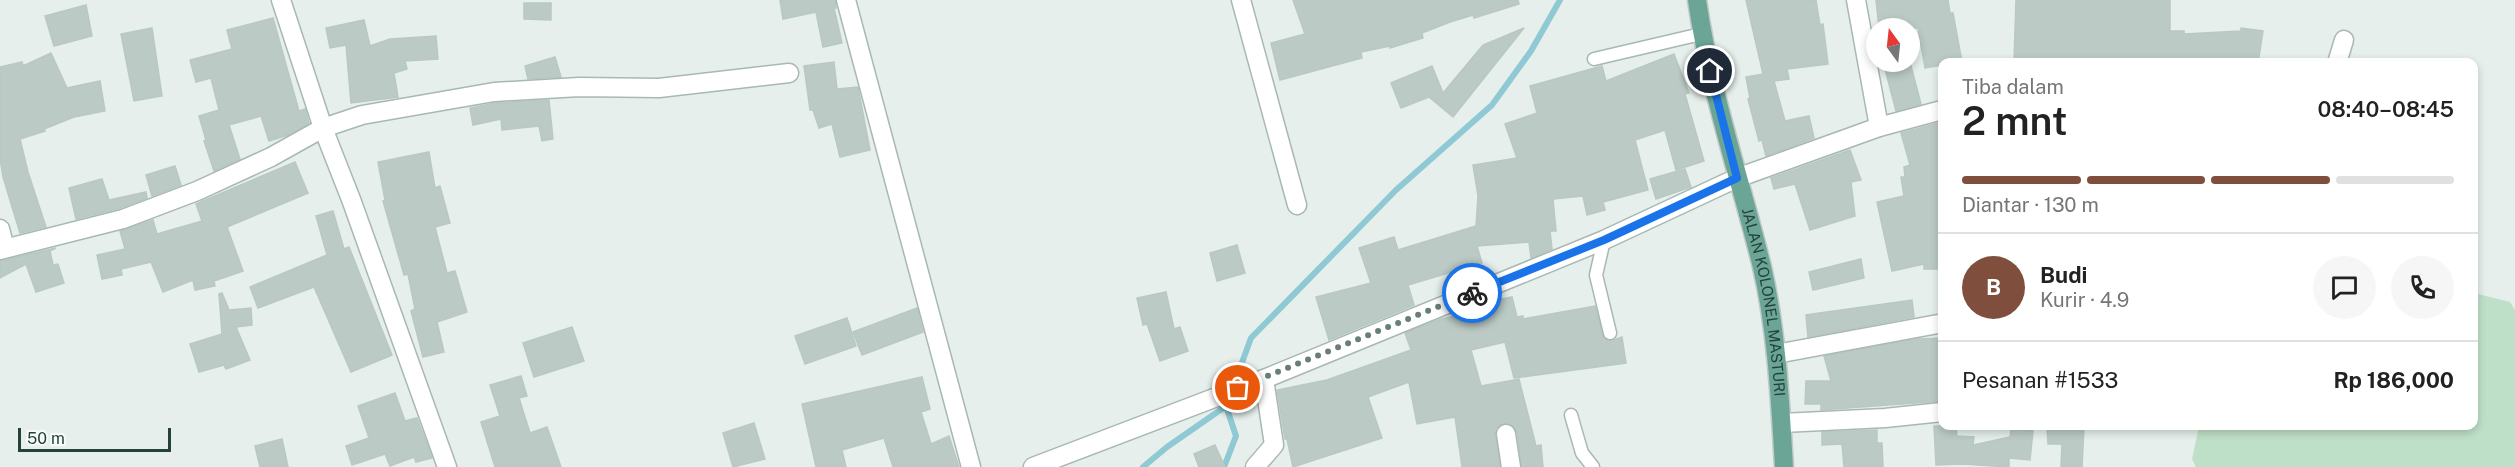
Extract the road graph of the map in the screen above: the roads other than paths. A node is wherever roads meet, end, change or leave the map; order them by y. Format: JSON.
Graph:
{"nodes":[{"id":1,"x":281,"y":0,"type":"edge"},
{"id":2,"x":846,"y":0,"type":"edge"},
{"id":3,"x":1241,"y":0,"type":"edge"},
{"id":4,"x":1696,"y":0,"type":"edge"},
{"id":5,"x":1856,"y":0,"type":"edge"},
{"id":6,"x":1701,"y":33,"type":"junction"},
{"id":7,"x":2344,"y":40,"type":"dead end"},
{"id":8,"x":2339,"y":58,"type":"edge"},
{"id":9,"x":1594,"y":59,"type":"dead end"},
{"id":10,"x":789,"y":73,"type":"dead end"},
{"id":11,"x":1938,"y":111,"type":"edge"},
{"id":12,"x":1879,"y":127,"type":"junction"},
{"id":13,"x":323,"y":128,"type":"junction"},
{"id":14,"x":1737,"y":178,"type":"junction"},
{"id":15,"x":1298,"y":205,"type":"dead end"},
{"id":16,"x":0,"y":229,"type":"edge"},
{"id":17,"x":1604,"y":240,"type":"junction"},
{"id":18,"x":3,"y":249,"type":"edge"},
{"id":19,"x":1938,"y":324,"type":"dead end"},
{"id":20,"x":1610,"y":333,"type":"dead end"},
{"id":21,"x":1776,"y":354,"type":"junction"},
{"id":22,"x":1264,"y":379,"type":"junction"},
{"id":23,"x":1938,"y":412,"type":"edge"},
{"id":24,"x":1571,"y":415,"type":"dead end"},
{"id":25,"x":1782,"y":423,"type":"junction"},
{"id":26,"x":1506,"y":434,"type":"dead end"},
{"id":27,"x":447,"y":467,"type":"edge"},
{"id":28,"x":971,"y":467,"type":"edge"},
{"id":29,"x":1033,"y":467,"type":"edge"},
{"id":30,"x":1255,"y":467,"type":"edge"},
{"id":31,"x":1511,"y":467,"type":"edge"},
{"id":32,"x":1593,"y":467,"type":"edge"},
{"id":33,"x":1784,"y":467,"type":"edge"}],
"edges":[{"from":1,"to":13,"type":"street"},
{"from":2,"to":28,"type":"street"},
{"from":3,"to":15,"type":"street"},
{"from":4,"to":6,"type":"main road","name":"JALAN KOLONEL MASTURI"},
{"from":5,"to":12,"type":"street"},
{"from":6,"to":9,"type":"lane"},
{"from":6,"to":14,"type":"main road","name":"JALAN KOLONEL MASTURI"},
{"from":7,"to":8,"type":"street"},
{"from":10,"to":13,"type":"street"},
{"from":11,"to":12,"type":"street"},
{"from":12,"to":14,"type":"street"},
{"from":13,"to":18,"type":"street"},
{"from":13,"to":27,"type":"street"},
{"from":14,"to":17,"type":"street"},
{"from":14,"to":21,"type":"main road","name":"JALAN KOLONEL MASTURI"},
{"from":16,"to":18,"type":"street"},
{"from":17,"to":20,"type":"lane"},
{"from":17,"to":22,"type":"street"},
{"from":19,"to":21,"type":"street"},
{"from":21,"to":25,"type":"main road","name":"JALAN KOLONEL MASTURI"},
{"from":22,"to":29,"type":"street"},
{"from":22,"to":30,"type":"street"},
{"from":23,"to":25,"type":"street"},
{"from":24,"to":32,"type":"lane"},
{"from":25,"to":33,"type":"main road","name":"JALAN KOLONEL MASTURI"},
{"from":26,"to":31,"type":"street"}]}
